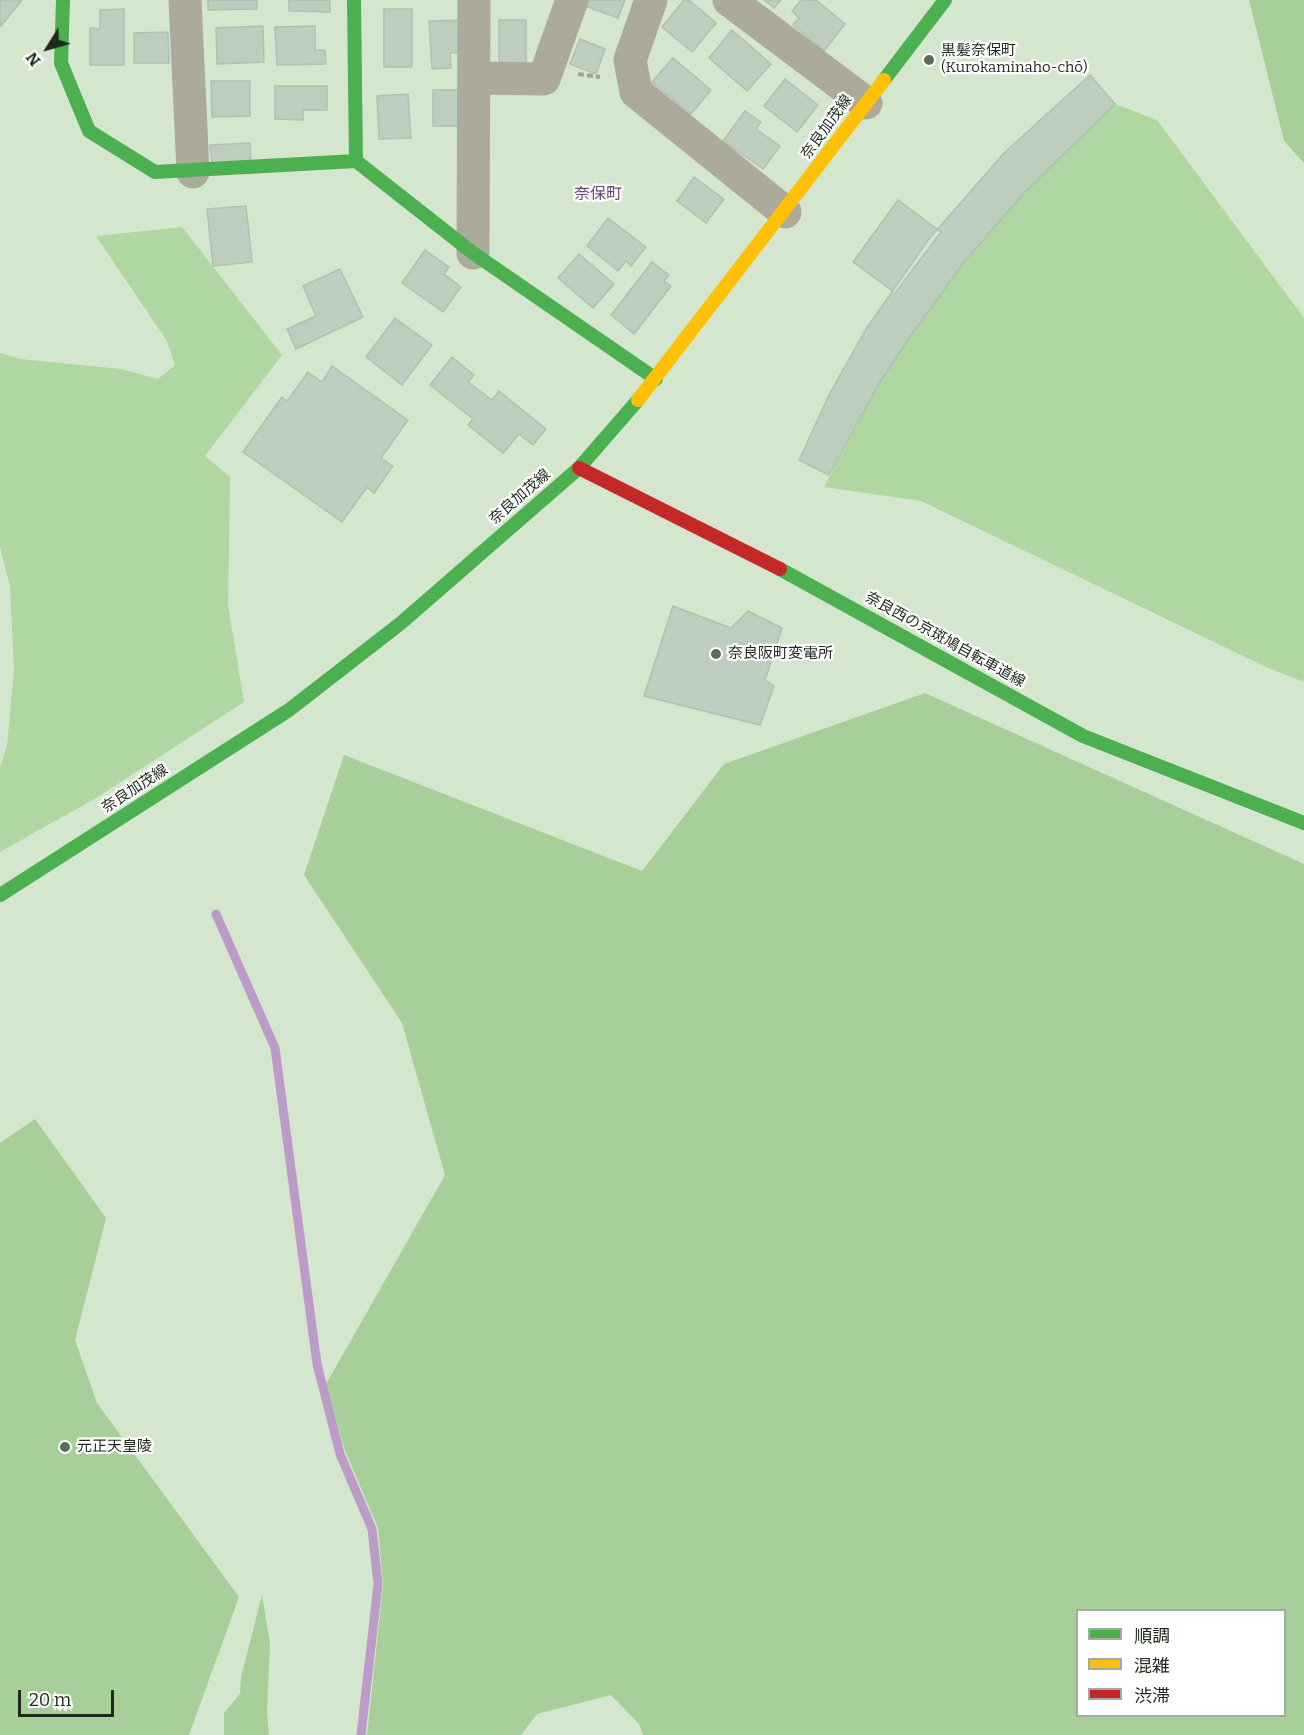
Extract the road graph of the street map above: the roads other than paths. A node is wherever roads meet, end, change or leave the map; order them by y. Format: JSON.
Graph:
{"nodes":[{"id":1,"x":63,"y":0,"type":"edge"},
{"id":2,"x":185,"y":0,"type":"edge"},
{"id":3,"x":354,"y":0,"type":"edge"},
{"id":4,"x":474,"y":0,"type":"edge"},
{"id":5,"x":572,"y":0,"type":"edge"},
{"id":6,"x":651,"y":0,"type":"edge"},
{"id":7,"x":729,"y":0,"type":"edge"},
{"id":8,"x":945,"y":0,"type":"edge"},
{"id":9,"x":474,"y":78,"type":"junction"},
{"id":10,"x":866,"y":103,"type":"junction"},
{"id":11,"x":356,"y":160,"type":"junction"},
{"id":12,"x":193,"y":172,"type":"junction"},
{"id":13,"x":785,"y":212,"type":"junction"},
{"id":14,"x":473,"y":253,"type":"junction"},
{"id":15,"x":656,"y":379,"type":"junction"},
{"id":16,"x":579,"y":468,"type":"junction"},
{"id":17,"x":1304,"y":823,"type":"edge"},
{"id":18,"x":0,"y":895,"type":"edge"}],
"edges":[{"from":1,"to":12,"type":"main road"},
{"from":2,"to":12,"type":"street"},
{"from":3,"to":11,"type":"main road"},
{"from":4,"to":9,"type":"street"},
{"from":5,"to":9,"type":"street"},
{"from":6,"to":13,"type":"street"},
{"from":7,"to":10,"type":"street"},
{"from":8,"to":10,"type":"main road","name":"奈良加茂線"},
{"from":9,"to":14,"type":"street"},
{"from":10,"to":13,"type":"main road","name":"奈良加茂線"},
{"from":11,"to":12,"type":"main road"},
{"from":11,"to":14,"type":"main road"},
{"from":13,"to":15,"type":"main road","name":"奈良加茂線"},
{"from":14,"to":15,"type":"main road"},
{"from":15,"to":16,"type":"main road","name":"奈良加茂線"},
{"from":16,"to":17,"type":"main road","name":"奈良西の京斑鳩自転車道線"},
{"from":16,"to":18,"type":"main road","name":"奈良加茂線"}]}
